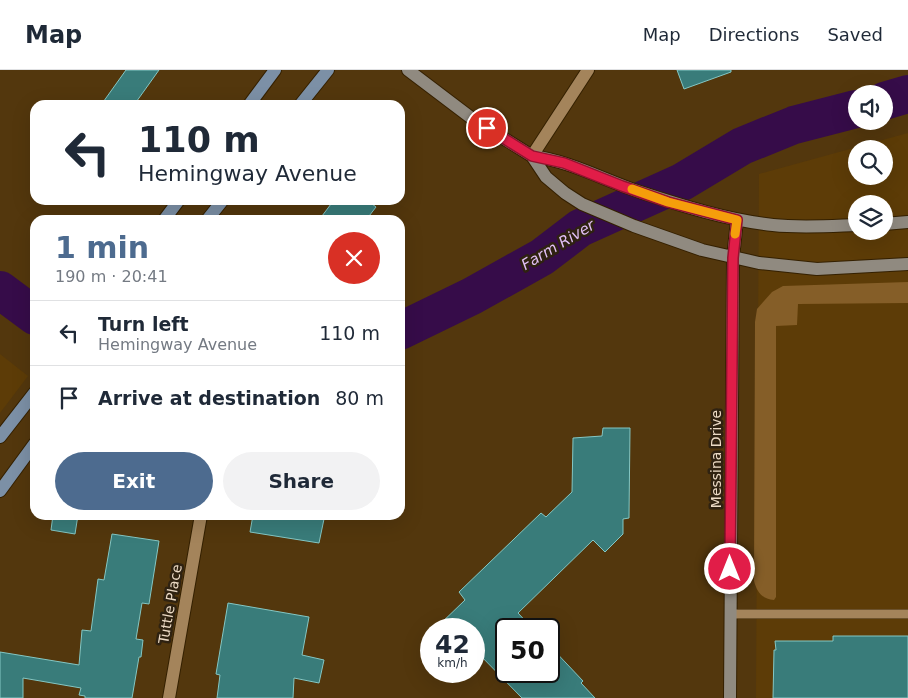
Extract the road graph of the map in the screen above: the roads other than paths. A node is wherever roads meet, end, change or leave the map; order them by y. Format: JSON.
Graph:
{"nodes":[{"id":1,"x":275,"y":70,"type":"edge"},
{"id":2,"x":328,"y":70,"type":"edge"},
{"id":3,"x":408,"y":70,"type":"edge"},
{"id":4,"x":588,"y":70,"type":"edge"},
{"id":5,"x":253,"y":100,"type":"edge"},
{"id":6,"x":304,"y":100,"type":"edge"},
{"id":7,"x":532,"y":156,"type":"junction"},
{"id":8,"x":219,"y":205,"type":"edge"},
{"id":9,"x":211,"y":215,"type":"edge"},
{"id":10,"x":737,"y":220,"type":"junction"},
{"id":11,"x":908,"y":222,"type":"edge"},
{"id":12,"x":893,"y":223,"type":"edge"},
{"id":13,"x":848,"y":225,"type":"edge"},
{"id":14,"x":733,"y":258,"type":"junction"},
{"id":15,"x":908,"y":264,"type":"edge"},
{"id":16,"x":30,"y":398,"type":"edge"},
{"id":17,"x":0,"y":437,"type":"edge"},
{"id":18,"x":30,"y":450,"type":"edge"},
{"id":19,"x":0,"y":491,"type":"edge"},
{"id":20,"x":199,"y":520,"type":"edge"},
{"id":21,"x":730,"y":614,"type":"junction"},
{"id":22,"x":908,"y":614,"type":"edge"},
{"id":23,"x":170,"y":698,"type":"edge"},
{"id":24,"x":730,"y":698,"type":"edge"}],
"edges":[{"from":1,"to":5,"type":"main road"},
{"from":2,"to":6,"type":"main road"},
{"from":3,"to":7,"type":"main road"},
{"from":4,"to":7,"type":"street"},
{"from":7,"to":10,"type":"main road"},
{"from":7,"to":14,"type":"main road"},
{"from":8,"to":9,"type":"main road"},
{"from":10,"to":13,"type":"main road"},
{"from":10,"to":14,"type":"main road","name":"Messina Drive"},
{"from":11,"to":12,"type":"main road"},
{"from":14,"to":15,"type":"main road"},
{"from":14,"to":21,"type":"main road","name":"Messina Drive"},
{"from":16,"to":17,"type":"main road"},
{"from":18,"to":19,"type":"main road"},
{"from":20,"to":23,"type":"street","name":"Tuttle Place"},
{"from":21,"to":22,"type":"lane"},
{"from":21,"to":24,"type":"main road","name":"Messina Drive"}]}
